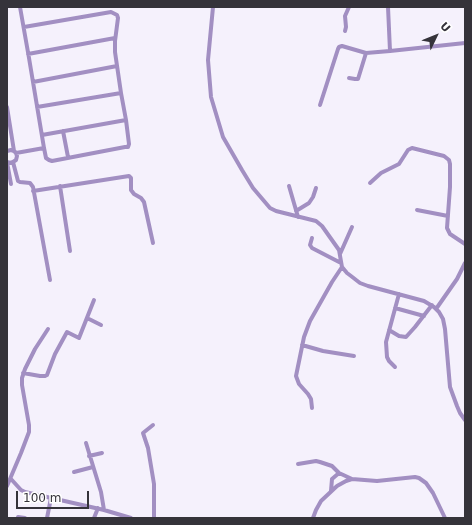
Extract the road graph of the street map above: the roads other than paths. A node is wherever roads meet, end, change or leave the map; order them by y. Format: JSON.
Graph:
{"nodes":[{"id":1,"x":20,"y":7,"type":"edge"},
{"id":2,"x":213,"y":7,"type":"edge"},
{"id":3,"x":349,"y":7,"type":"edge"},
{"id":4,"x":388,"y":7,"type":"edge"},
{"id":5,"x":24,"y":28,"type":"junction"},
{"id":6,"x":345,"y":31,"type":"dead end"},
{"id":7,"x":115,"y":38,"type":"junction"},
{"id":8,"x":465,"y":43,"type":"edge"},
{"id":9,"x":390,"y":51,"type":"junction"},
{"id":10,"x":366,"y":52,"type":"junction"},
{"id":11,"x":28,"y":54,"type":"junction"},
{"id":12,"x":117,"y":66,"type":"junction"},
{"id":13,"x":348,"y":78,"type":"dead end"},
{"id":14,"x":33,"y":82,"type":"junction"},
{"id":15,"x":122,"y":93,"type":"junction"},
{"id":16,"x":320,"y":105,"type":"dead end"},
{"id":17,"x":7,"y":107,"type":"edge"},
{"id":18,"x":37,"y":107,"type":"junction"},
{"id":19,"x":126,"y":120,"type":"junction"},
{"id":20,"x":63,"y":131,"type":"junction"},
{"id":21,"x":42,"y":135,"type":"junction"},
{"id":22,"x":44,"y":148,"type":"junction"},
{"id":23,"x":7,"y":150,"type":"edge"},
{"id":24,"x":15,"y":152,"type":"junction"},
{"id":25,"x":68,"y":157,"type":"junction"},
{"id":26,"x":7,"y":162,"type":"edge"},
{"id":27,"x":14,"y":162,"type":"junction"},
{"id":28,"x":370,"y":183,"type":"dead end"},
{"id":29,"x":11,"y":184,"type":"dead end"},
{"id":30,"x":60,"y":186,"type":"junction"},
{"id":31,"x":289,"y":186,"type":"dead end"},
{"id":32,"x":316,"y":188,"type":"dead end"},
{"id":33,"x":33,"y":191,"type":"junction"},
{"id":34,"x":296,"y":210,"type":"junction"},
{"id":35,"x":417,"y":210,"type":"dead end"},
{"id":36,"x":448,"y":216,"type":"junction"},
{"id":37,"x":298,"y":217,"type":"junction"},
{"id":38,"x":352,"y":227,"type":"dead end"},
{"id":39,"x":312,"y":238,"type":"dead end"},
{"id":40,"x":153,"y":243,"type":"dead end"},
{"id":41,"x":465,"y":244,"type":"edge"},
{"id":42,"x":70,"y":251,"type":"dead end"},
{"id":43,"x":340,"y":254,"type":"junction"},
{"id":44,"x":465,"y":263,"type":"edge"},
{"id":45,"x":341,"y":265,"type":"junction"},
{"id":46,"x":50,"y":280,"type":"dead end"},
{"id":47,"x":399,"y":294,"type":"junction"},
{"id":48,"x":94,"y":300,"type":"dead end"},
{"id":49,"x":432,"y":305,"type":"junction"},
{"id":50,"x":395,"y":308,"type":"junction"},
{"id":51,"x":436,"y":309,"type":"junction"},
{"id":52,"x":424,"y":316,"type":"junction"},
{"id":53,"x":87,"y":318,"type":"junction"},
{"id":54,"x":101,"y":325,"type":"dead end"},
{"id":55,"x":48,"y":329,"type":"dead end"},
{"id":56,"x":389,"y":330,"type":"junction"},
{"id":57,"x":302,"y":345,"type":"junction"},
{"id":58,"x":354,"y":356,"type":"dead end"},
{"id":59,"x":395,"y":367,"type":"dead end"},
{"id":60,"x":23,"y":373,"type":"junction"},
{"id":61,"x":312,"y":408,"type":"dead end"},
{"id":62,"x":465,"y":420,"type":"edge"},
{"id":63,"x":153,"y":424,"type":"dead end"},
{"id":64,"x":86,"y":444,"type":"dead end"},
{"id":65,"x":102,"y":453,"type":"dead end"},
{"id":66,"x":89,"y":456,"type":"junction"},
{"id":67,"x":298,"y":464,"type":"dead end"},
{"id":68,"x":93,"y":467,"type":"junction"},
{"id":69,"x":74,"y":472,"type":"dead end"},
{"id":70,"x":339,"y":473,"type":"junction"},
{"id":71,"x":10,"y":479,"type":"junction"},
{"id":72,"x":352,"y":479,"type":"junction"},
{"id":73,"x":7,"y":486,"type":"edge"},
{"id":74,"x":331,"y":491,"type":"junction"},
{"id":75,"x":52,"y":498,"type":"junction"},
{"id":76,"x":98,"y":508,"type":"junction"},
{"id":77,"x":104,"y":510,"type":"junction"},
{"id":78,"x":18,"y":517,"type":"dead end"},
{"id":79,"x":25,"y":518,"type":"edge"},
{"id":80,"x":47,"y":518,"type":"edge"},
{"id":81,"x":94,"y":518,"type":"edge"},
{"id":82,"x":131,"y":518,"type":"edge"},
{"id":83,"x":154,"y":518,"type":"edge"},
{"id":84,"x":313,"y":518,"type":"edge"},
{"id":85,"x":445,"y":518,"type":"edge"}],
"edges":[{"from":1,"to":5,"type":"street"},
{"from":2,"to":37,"type":"street"},
{"from":3,"to":6,"type":"street"},
{"from":4,"to":9,"type":"street"},
{"from":5,"to":7,"type":"street"},
{"from":5,"to":11,"type":"street"},
{"from":7,"to":11,"type":"street"},
{"from":7,"to":12,"type":"street"},
{"from":8,"to":9,"type":"street"},
{"from":9,"to":10,"type":"street"},
{"from":10,"to":13,"type":"street"},
{"from":10,"to":16,"type":"street"},
{"from":11,"to":14,"type":"street"},
{"from":12,"to":14,"type":"street"},
{"from":12,"to":15,"type":"street"},
{"from":14,"to":18,"type":"street"},
{"from":15,"to":18,"type":"street"},
{"from":15,"to":19,"type":"street"},
{"from":17,"to":24,"type":"street"},
{"from":18,"to":21,"type":"street"},
{"from":19,"to":20,"type":"street"},
{"from":19,"to":25,"type":"street"},
{"from":20,"to":21,"type":"street"},
{"from":20,"to":25,"type":"street"},
{"from":21,"to":22,"type":"street"},
{"from":22,"to":24,"type":"street"},
{"from":22,"to":25,"type":"street"},
{"from":23,"to":24,"type":"street"},
{"from":24,"to":27,"type":"street"},
{"from":26,"to":27,"type":"street"},
{"from":26,"to":29,"type":"street"},
{"from":27,"to":33,"type":"street"},
{"from":28,"to":36,"type":"street"},
{"from":30,"to":33,"type":"street"},
{"from":30,"to":40,"type":"street"},
{"from":30,"to":42,"type":"street"},
{"from":31,"to":34,"type":"street"},
{"from":32,"to":34,"type":"street"},
{"from":33,"to":46,"type":"street"},
{"from":34,"to":37,"type":"street"},
{"from":35,"to":36,"type":"street"},
{"from":36,"to":41,"type":"street"},
{"from":37,"to":43,"type":"street"},
{"from":38,"to":43,"type":"street"},
{"from":39,"to":45,"type":"street"},
{"from":43,"to":45,"type":"street"},
{"from":44,"to":51,"type":"street"},
{"from":45,"to":47,"type":"street"},
{"from":45,"to":57,"type":"street"},
{"from":47,"to":49,"type":"street"},
{"from":47,"to":50,"type":"street"},
{"from":48,"to":53,"type":"street"},
{"from":49,"to":51,"type":"street"},
{"from":49,"to":52,"type":"street"},
{"from":50,"to":52,"type":"street"},
{"from":50,"to":56,"type":"street"},
{"from":51,"to":62,"type":"street"},
{"from":52,"to":56,"type":"street"},
{"from":53,"to":54,"type":"street"},
{"from":53,"to":60,"type":"street"},
{"from":55,"to":60,"type":"street"},
{"from":56,"to":59,"type":"street"},
{"from":57,"to":58,"type":"street"},
{"from":57,"to":61,"type":"street"},
{"from":60,"to":71,"type":"street"},
{"from":63,"to":83,"type":"street"},
{"from":64,"to":66,"type":"street"},
{"from":65,"to":66,"type":"street"},
{"from":66,"to":68,"type":"street"},
{"from":67,"to":70,"type":"street"},
{"from":68,"to":69,"type":"street"},
{"from":68,"to":77,"type":"street"},
{"from":70,"to":72,"type":"street"},
{"from":70,"to":74,"type":"street"},
{"from":71,"to":73,"type":"street"},
{"from":71,"to":75,"type":"street"},
{"from":72,"to":74,"type":"street"},
{"from":72,"to":85,"type":"street"},
{"from":74,"to":84,"type":"street"},
{"from":75,"to":76,"type":"street"},
{"from":75,"to":80,"type":"street"},
{"from":76,"to":77,"type":"street"},
{"from":76,"to":81,"type":"street"},
{"from":77,"to":82,"type":"street"},
{"from":78,"to":79,"type":"street"}]}
